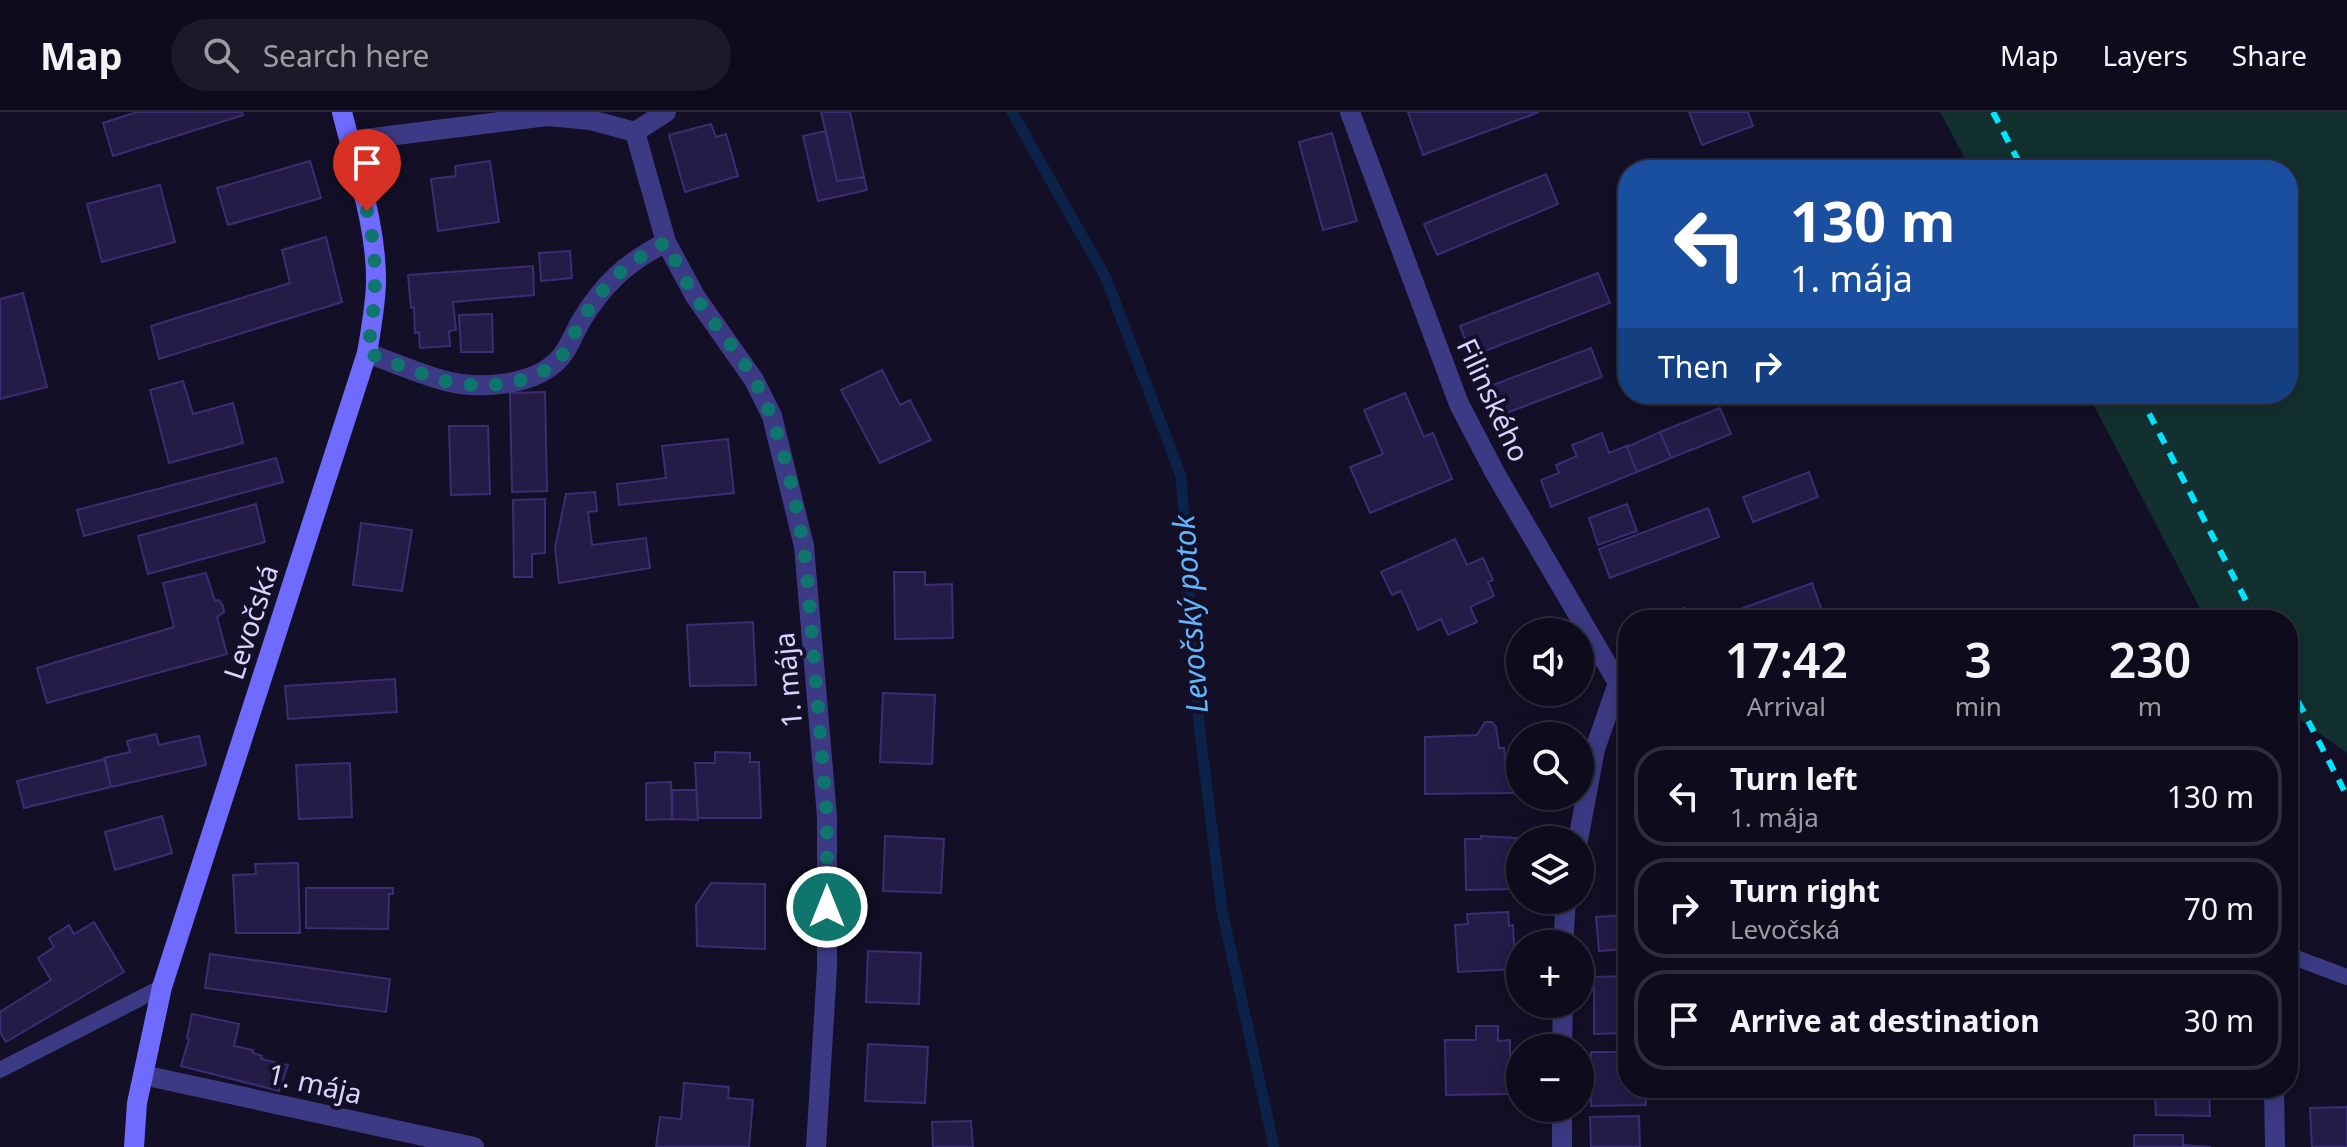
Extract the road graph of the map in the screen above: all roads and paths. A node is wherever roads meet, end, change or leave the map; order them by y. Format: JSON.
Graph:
{"nodes":[{"id":1,"x":342,"y":112,"type":"edge"},
{"id":2,"x":666,"y":112,"type":"edge"},
{"id":3,"x":1350,"y":112,"type":"edge"},
{"id":4,"x":635,"y":132,"type":"junction"},
{"id":5,"x":349,"y":141,"type":"junction"},
{"id":6,"x":666,"y":242,"type":"junction"},
{"id":7,"x":367,"y":353,"type":"junction"},
{"id":8,"x":1618,"y":679,"type":"edge"},
{"id":9,"x":1618,"y":698,"type":"edge"},
{"id":10,"x":1581,"y":826,"type":"edge"},
{"id":11,"x":2298,"y":959,"type":"edge"},
{"id":12,"x":2347,"y":977,"type":"edge"},
{"id":13,"x":162,"y":987,"type":"junction"},
{"id":14,"x":0,"y":1070,"type":"edge"},
{"id":15,"x":143,"y":1075,"type":"junction"},
{"id":16,"x":2274,"y":1098,"type":"edge"},
{"id":17,"x":1562,"y":1122,"type":"edge"},
{"id":18,"x":134,"y":1147,"type":"edge"},
{"id":19,"x":474,"y":1147,"type":"edge"},
{"id":20,"x":816,"y":1147,"type":"edge"},
{"id":21,"x":1562,"y":1147,"type":"edge"},
{"id":22,"x":2275,"y":1147,"type":"edge"}],
"edges":[{"from":1,"to":5,"type":"main road","name":"Levočská"},
{"from":2,"to":4,"type":"street"},
{"from":3,"to":8,"type":"street","name":"Filinského"},
{"from":4,"to":5,"type":"street"},
{"from":4,"to":6,"type":"street","name":"1. mája"},
{"from":5,"to":7,"type":"main road","name":"Levočská"},
{"from":6,"to":7,"type":"street"},
{"from":6,"to":20,"type":"street","name":"1. mája"},
{"from":7,"to":13,"type":"main road","name":"Levočská"},
{"from":9,"to":10,"type":"street"},
{"from":11,"to":12,"type":"lane"},
{"from":13,"to":14,"type":"lane"},
{"from":13,"to":15,"type":"main road","name":"Levočská"},
{"from":15,"to":18,"type":"main road","name":"Levočská"},
{"from":15,"to":19,"type":"street","name":"1. mája"},
{"from":16,"to":22,"type":"street"},
{"from":17,"to":21,"type":"street"}]}
